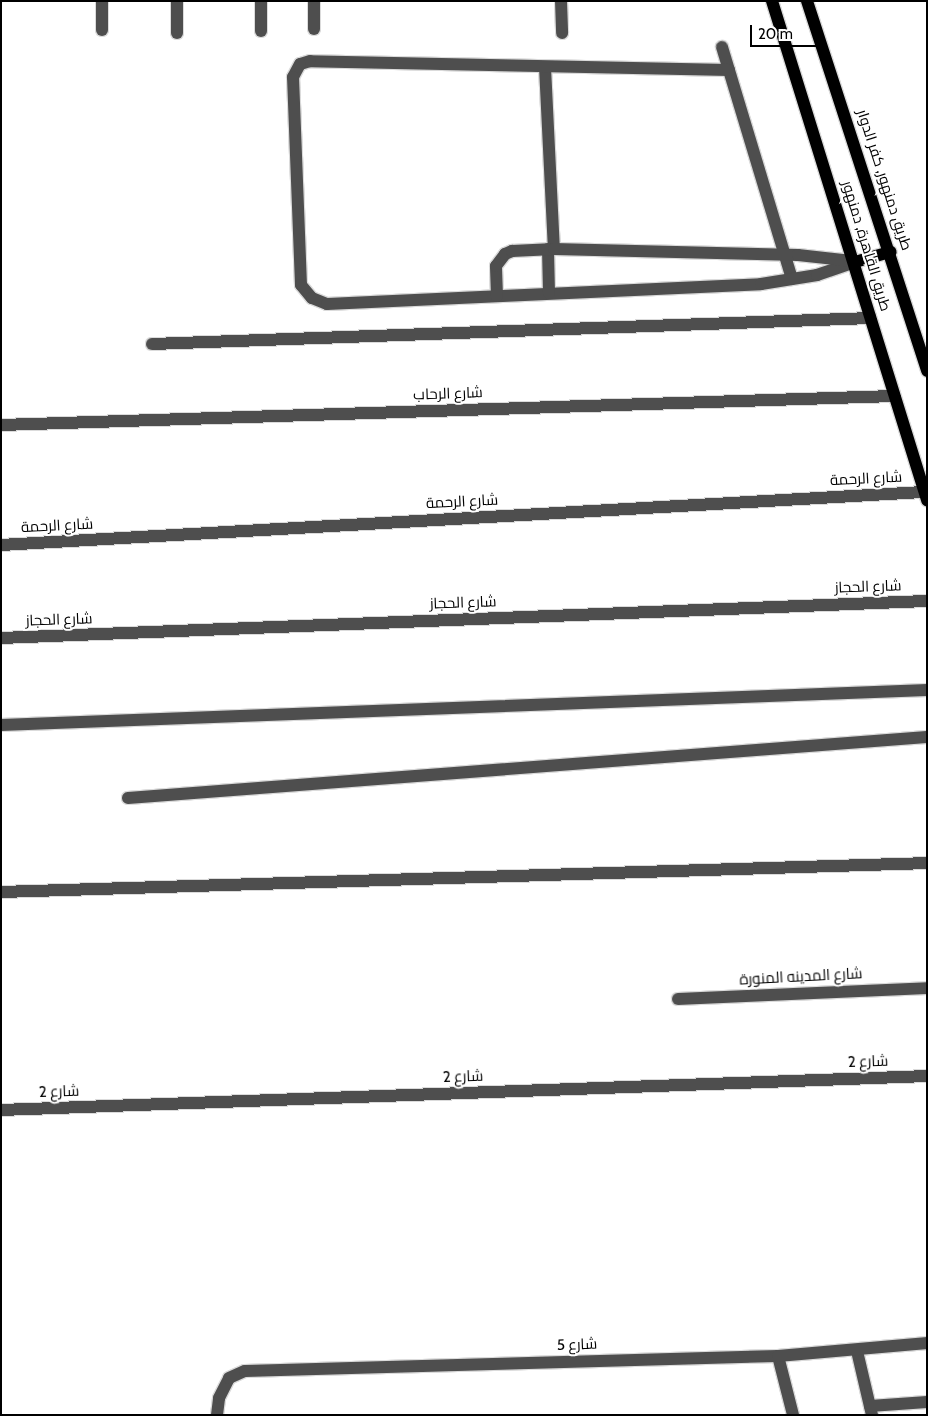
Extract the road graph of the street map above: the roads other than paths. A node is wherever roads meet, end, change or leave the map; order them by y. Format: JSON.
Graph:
{"nodes":[{"id":1,"x":102,"y":1,"type":"edge"},
{"id":2,"x":177,"y":1,"type":"edge"},
{"id":3,"x":261,"y":1,"type":"edge"},
{"id":4,"x":314,"y":1,"type":"edge"},
{"id":5,"x":561,"y":1,"type":"edge"},
{"id":6,"x":772,"y":1,"type":"edge"},
{"id":7,"x":807,"y":1,"type":"edge"},
{"id":8,"x":314,"y":29,"type":"dead end"},
{"id":9,"x":102,"y":30,"type":"dead end"},
{"id":10,"x":261,"y":31,"type":"dead end"},
{"id":11,"x":177,"y":33,"type":"dead end"},
{"id":12,"x":562,"y":33,"type":"dead end"},
{"id":13,"x":722,"y":47,"type":"dead end"},
{"id":14,"x":545,"y":67,"type":"junction"},
{"id":15,"x":729,"y":70,"type":"junction"},
{"id":16,"x":551,"y":249,"type":"junction"},
{"id":17,"x":891,"y":252,"type":"junction"},
{"id":18,"x":782,"y":254,"type":"junction"},
{"id":19,"x":855,"y":262,"type":"junction"},
{"id":20,"x":792,"y":280,"type":"junction"},
{"id":21,"x":549,"y":293,"type":"junction"},
{"id":22,"x":497,"y":296,"type":"junction"},
{"id":23,"x":871,"y":318,"type":"junction"},
{"id":24,"x":152,"y":344,"type":"dead end"},
{"id":25,"x":927,"y":371,"type":"edge"},
{"id":26,"x":895,"y":396,"type":"junction"},
{"id":27,"x":1,"y":425,"type":"edge"},
{"id":28,"x":925,"y":496,"type":"edge"},
{"id":29,"x":1,"y":545,"type":"edge"},
{"id":30,"x":927,"y":601,"type":"edge"},
{"id":31,"x":1,"y":638,"type":"edge"},
{"id":32,"x":927,"y":690,"type":"edge"},
{"id":33,"x":1,"y":724,"type":"edge"},
{"id":34,"x":927,"y":737,"type":"edge"},
{"id":35,"x":128,"y":798,"type":"dead end"},
{"id":36,"x":927,"y":863,"type":"edge"},
{"id":37,"x":1,"y":892,"type":"edge"},
{"id":38,"x":927,"y":988,"type":"edge"},
{"id":39,"x":678,"y":999,"type":"dead end"},
{"id":40,"x":927,"y":1076,"type":"edge"},
{"id":41,"x":1,"y":1110,"type":"edge"},
{"id":42,"x":927,"y":1343,"type":"edge"},
{"id":43,"x":857,"y":1351,"type":"junction"},
{"id":44,"x":778,"y":1356,"type":"junction"},
{"id":45,"x":927,"y":1402,"type":"edge"},
{"id":46,"x":871,"y":1410,"type":"edge"},
{"id":47,"x":217,"y":1415,"type":"edge"},
{"id":48,"x":793,"y":1415,"type":"edge"}],
"edges":[{"from":1,"to":9,"type":"street"},
{"from":2,"to":11,"type":"street"},
{"from":3,"to":10,"type":"street"},
{"from":4,"to":8,"type":"street"},
{"from":5,"to":12,"type":"street"},
{"from":6,"to":19,"type":"main road","name":"طريق القاهرة, دمنهور"},
{"from":7,"to":17,"type":"main road","name":"طريق دمنهور, كفر الدوار"},
{"from":13,"to":15,"type":"street"},
{"from":14,"to":15,"type":"street"},
{"from":14,"to":16,"type":"street"},
{"from":14,"to":22,"type":"street"},
{"from":15,"to":18,"type":"street"},
{"from":16,"to":18,"type":"street"},
{"from":16,"to":21,"type":"street"},
{"from":16,"to":22,"type":"street"},
{"from":17,"to":19,"type":"main road"},
{"from":17,"to":25,"type":"main road","name":"طريق دمنهور, كفر الدوار"},
{"from":18,"to":19,"type":"street"},
{"from":18,"to":20,"type":"street"},
{"from":19,"to":20,"type":"street"},
{"from":19,"to":23,"type":"main road","name":"طريق القاهرة, دمنهور"},
{"from":20,"to":21,"type":"street"},
{"from":21,"to":22,"type":"street"},
{"from":23,"to":24,"type":"street"},
{"from":23,"to":26,"type":"main road","name":"طريق القاهرة, دمنهور"},
{"from":26,"to":27,"type":"street","name":"شارع الرحاب"},
{"from":26,"to":28,"type":"main road","name":"طريق القاهرة, دمنهور"},
{"from":28,"to":29,"type":"street","name":"شارع الرحمة"},
{"from":30,"to":31,"type":"street","name":"شارع الحجاز"},
{"from":32,"to":33,"type":"street"},
{"from":34,"to":35,"type":"street"},
{"from":36,"to":37,"type":"street"},
{"from":38,"to":39,"type":"street","name":"شارع المدينه المنورة"},
{"from":40,"to":41,"type":"street","name":"شارع 2"},
{"from":42,"to":43,"type":"street","name":"شارع 5"},
{"from":43,"to":44,"type":"street","name":"شارع 5"},
{"from":43,"to":46,"type":"street"},
{"from":44,"to":47,"type":"street","name":"شارع 5"},
{"from":44,"to":48,"type":"street"},
{"from":45,"to":46,"type":"street"}]}
